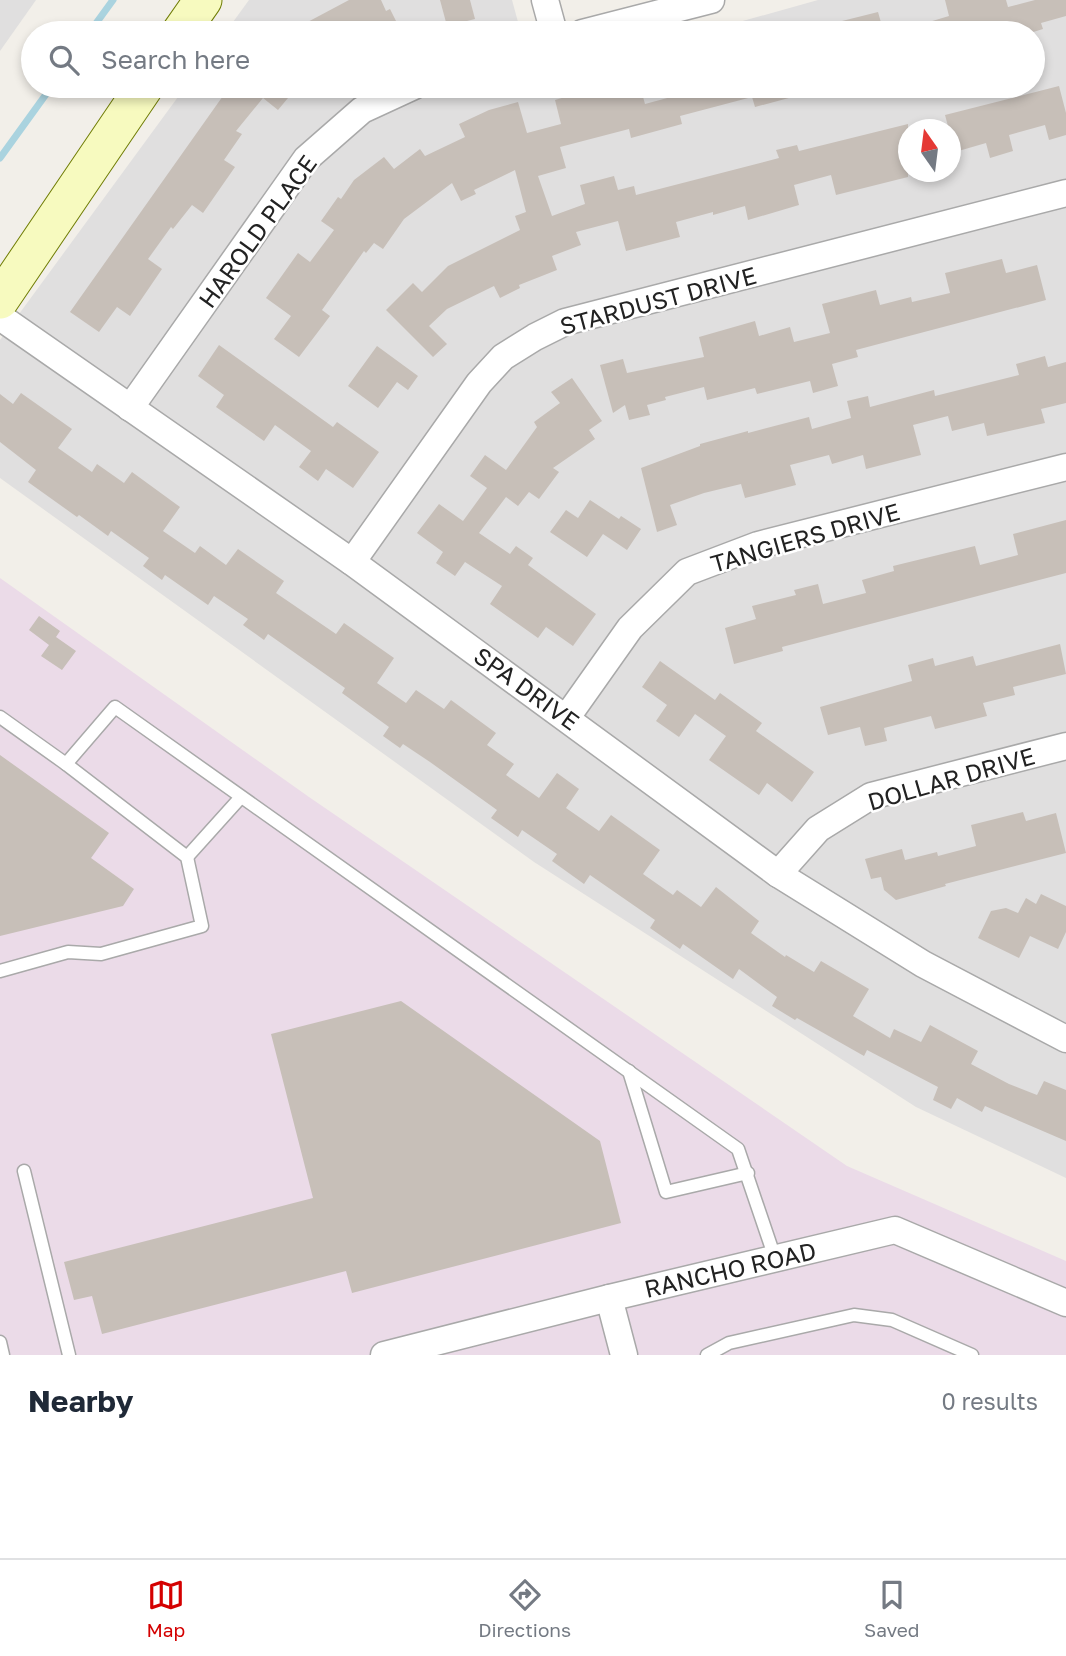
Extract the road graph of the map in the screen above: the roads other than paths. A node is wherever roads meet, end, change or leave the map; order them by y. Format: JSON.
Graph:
{"nodes":[{"id":1,"x":203,"y":0,"type":"edge"},
{"id":2,"x":545,"y":0,"type":"edge"},
{"id":3,"x":711,"y":0,"type":"edge"},
{"id":4,"x":188,"y":21,"type":"edge"},
{"id":5,"x":551,"y":21,"type":"edge"},
{"id":6,"x":629,"y":21,"type":"edge"},
{"id":7,"x":137,"y":98,"type":"edge"},
{"id":8,"x":388,"y":98,"type":"edge"},
{"id":9,"x":1065,"y":196,"type":"edge"},
{"id":10,"x":0,"y":300,"type":"edge"},
{"id":11,"x":0,"y":317,"type":"edge"},
{"id":12,"x":130,"y":408,"type":"junction"},
{"id":13,"x":1066,"y":467,"type":"edge"},
{"id":14,"x":352,"y":562,"type":"junction"},
{"id":15,"x":0,"y":717,"type":"edge"},
{"id":16,"x":567,"y":717,"type":"junction"},
{"id":17,"x":1066,"y":746,"type":"edge"},
{"id":18,"x":66,"y":764,"type":"junction"},
{"id":19,"x":241,"y":797,"type":"junction"},
{"id":20,"x":187,"y":857,"type":"junction"},
{"id":21,"x":778,"y":874,"type":"junction"},
{"id":22,"x":0,"y":971,"type":"edge"},
{"id":23,"x":1066,"y":1039,"type":"edge"},
{"id":24,"x":628,"y":1071,"type":"junction"},
{"id":25,"x":24,"y":1171,"type":"dead end"},
{"id":26,"x":748,"y":1173,"type":"junction"},
{"id":27,"x":775,"y":1258,"type":"junction"},
{"id":28,"x":609,"y":1298,"type":"junction"},
{"id":29,"x":1066,"y":1303,"type":"edge"},
{"id":30,"x":0,"y":1342,"type":"edge"},
{"id":31,"x":3,"y":1355,"type":"edge"},
{"id":32,"x":69,"y":1355,"type":"edge"},
{"id":33,"x":384,"y":1355,"type":"edge"},
{"id":34,"x":624,"y":1355,"type":"edge"},
{"id":35,"x":706,"y":1355,"type":"edge"},
{"id":36,"x":972,"y":1355,"type":"edge"}],
"edges":[{"from":1,"to":4,"type":"street"},
{"from":2,"to":5,"type":"street"},
{"from":3,"to":6,"type":"street"},
{"from":7,"to":10,"type":"street"},
{"from":8,"to":12,"type":"street","name":"HAROLD PLACE"},
{"from":9,"to":14,"type":"street","name":"STARDUST DRIVE"},
{"from":11,"to":12,"type":"street","name":"SPA DRIVE"},
{"from":12,"to":14,"type":"street","name":"SPA DRIVE"},
{"from":13,"to":16,"type":"street","name":"TANGIERS DRIVE"},
{"from":14,"to":16,"type":"street","name":"SPA DRIVE"},
{"from":15,"to":18,"type":"lane"},
{"from":16,"to":21,"type":"street","name":"SPA DRIVE"},
{"from":17,"to":21,"type":"street","name":"DOLLAR DRIVE"},
{"from":18,"to":19,"type":"lane"},
{"from":18,"to":20,"type":"lane"},
{"from":19,"to":20,"type":"lane"},
{"from":19,"to":24,"type":"lane"},
{"from":20,"to":22,"type":"lane"},
{"from":21,"to":23,"type":"street","name":"SPA DRIVE"},
{"from":24,"to":26,"type":"lane"},
{"from":24,"to":26,"type":"lane"},
{"from":25,"to":32,"type":"lane"},
{"from":26,"to":27,"type":"lane"},
{"from":27,"to":28,"type":"street","name":"RANCHO ROAD"},
{"from":27,"to":29,"type":"street","name":"RANCHO ROAD"},
{"from":28,"to":33,"type":"street","name":"RANCHO ROAD"},
{"from":28,"to":34,"type":"street"},
{"from":30,"to":31,"type":"lane"},
{"from":35,"to":36,"type":"lane"}]}
